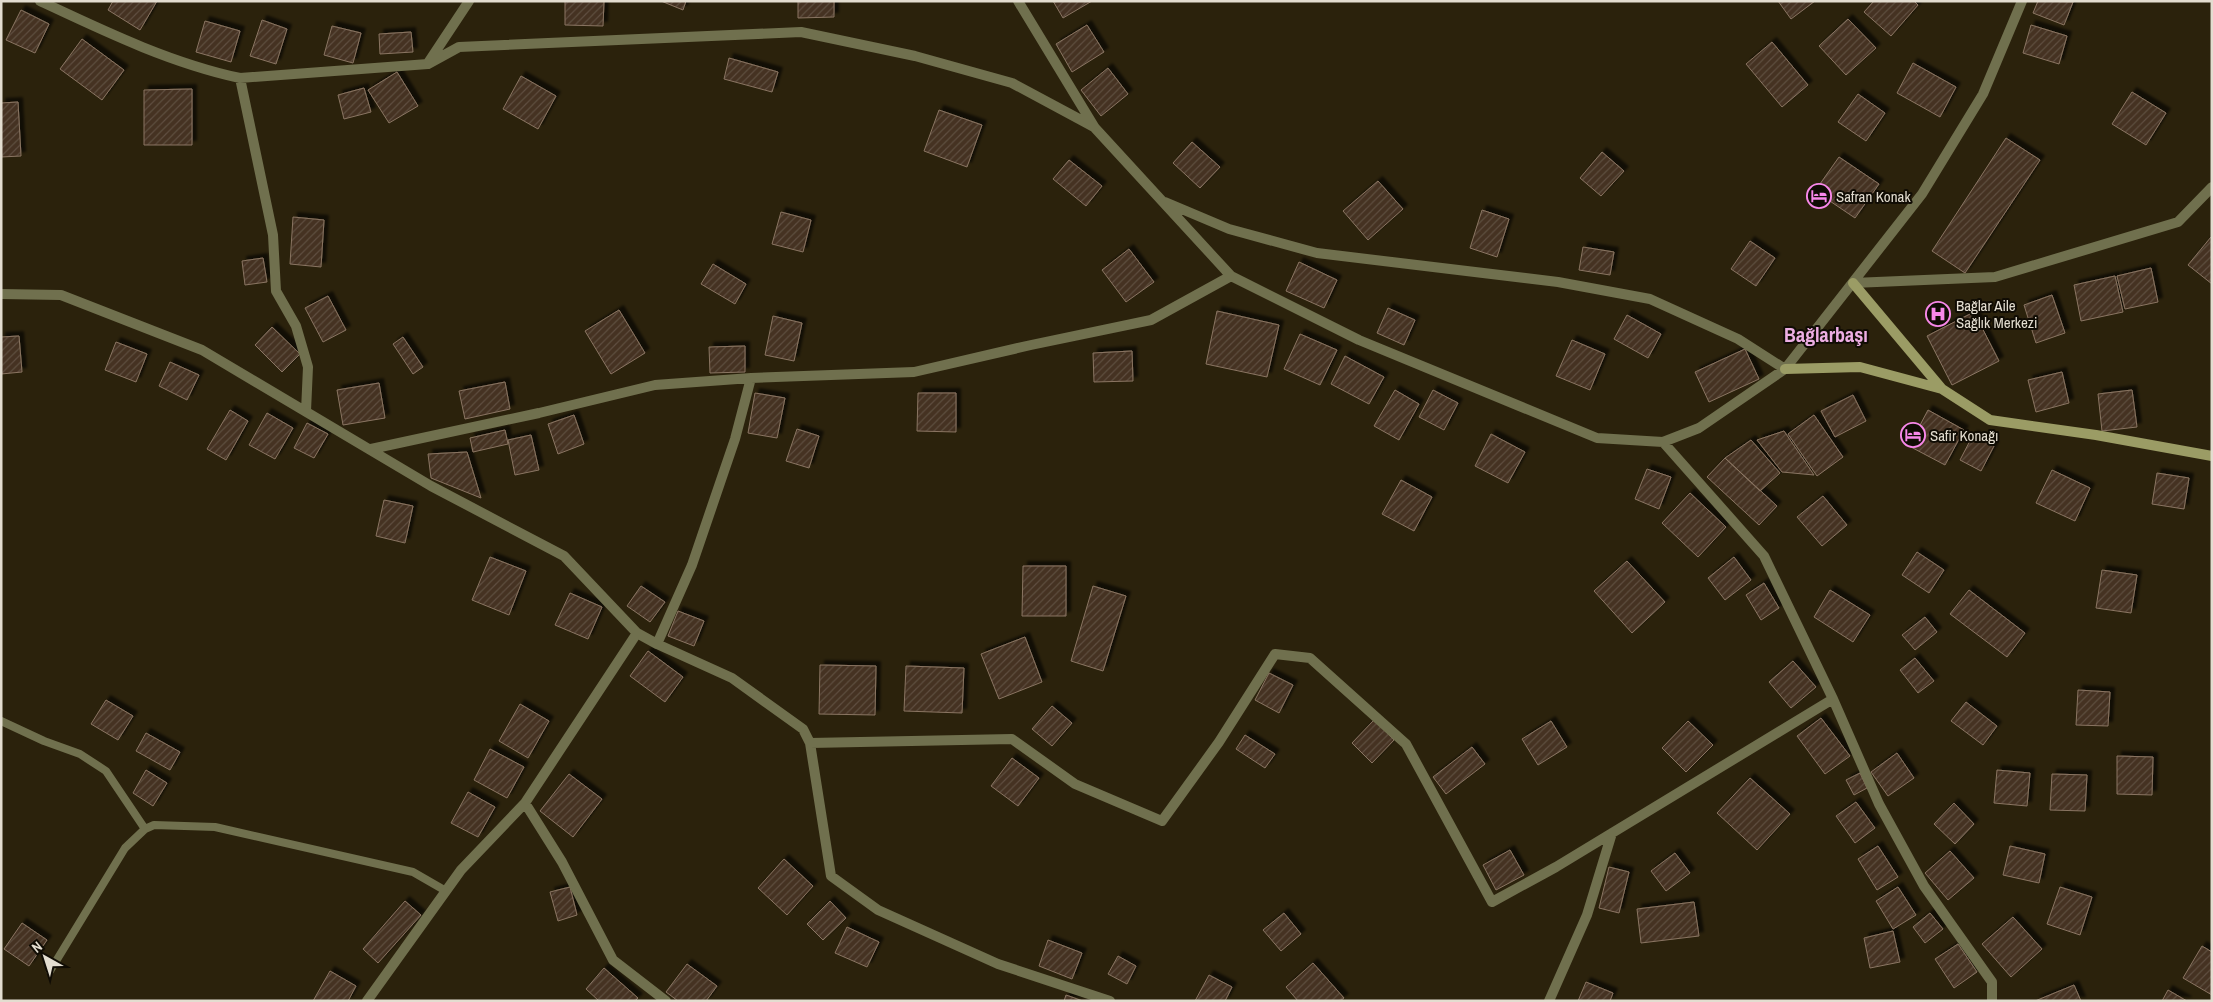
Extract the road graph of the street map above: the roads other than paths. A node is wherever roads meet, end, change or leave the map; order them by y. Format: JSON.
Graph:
{"nodes":[{"id":1,"x":40,"y":1,"type":"edge"},
{"id":2,"x":469,"y":1,"type":"edge"},
{"id":3,"x":1018,"y":1,"type":"edge"},
{"id":4,"x":2022,"y":1,"type":"edge"},
{"id":5,"x":428,"y":64,"type":"junction"},
{"id":6,"x":240,"y":78,"type":"junction"},
{"id":7,"x":1096,"y":128,"type":"junction"},
{"id":8,"x":2212,"y":187,"type":"edge"},
{"id":9,"x":1162,"y":201,"type":"junction"},
{"id":10,"x":1231,"y":276,"type":"junction"},
{"id":11,"x":1853,"y":283,"type":"junction"},
{"id":12,"x":1,"y":294,"type":"edge"},
{"id":13,"x":1785,"y":369,"type":"junction"},
{"id":14,"x":751,"y":378,"type":"junction"},
{"id":15,"x":1942,"y":390,"type":"junction"},
{"id":16,"x":306,"y":411,"type":"junction"},
{"id":17,"x":1663,"y":442,"type":"junction"},
{"id":18,"x":371,"y":449,"type":"junction"},
{"id":19,"x":2212,"y":456,"type":"edge"},
{"id":20,"x":637,"y":633,"type":"junction"},
{"id":21,"x":657,"y":644,"type":"junction"},
{"id":22,"x":1833,"y":699,"type":"junction"},
{"id":23,"x":1,"y":721,"type":"edge"},
{"id":24,"x":810,"y":743,"type":"junction"},
{"id":25,"x":525,"y":803,"type":"junction"},
{"id":26,"x":145,"y":829,"type":"junction"},
{"id":27,"x":1612,"y":833,"type":"junction"},
{"id":28,"x":446,"y":891,"type":"junction"},
{"id":29,"x":50,"y":972,"type":"dead end"},
{"id":30,"x":367,"y":1001,"type":"edge"},
{"id":31,"x":666,"y":1001,"type":"edge"},
{"id":32,"x":1110,"y":1001,"type":"edge"},
{"id":33,"x":1549,"y":1001,"type":"edge"},
{"id":34,"x":1992,"y":1001,"type":"edge"}],
"edges":[{"from":1,"to":6,"type":"street"},
{"from":2,"to":5,"type":"street"},
{"from":3,"to":7,"type":"street"},
{"from":4,"to":11,"type":"street"},
{"from":5,"to":6,"type":"street"},
{"from":5,"to":7,"type":"street"},
{"from":6,"to":16,"type":"street"},
{"from":7,"to":9,"type":"street"},
{"from":8,"to":11,"type":"street"},
{"from":9,"to":10,"type":"street"},
{"from":9,"to":13,"type":"street"},
{"from":10,"to":14,"type":"street"},
{"from":10,"to":17,"type":"street"},
{"from":11,"to":13,"type":"street"},
{"from":11,"to":15,"type":"street"},
{"from":12,"to":16,"type":"street"},
{"from":13,"to":15,"type":"street"},
{"from":13,"to":17,"type":"street"},
{"from":14,"to":18,"type":"street"},
{"from":14,"to":21,"type":"street"},
{"from":15,"to":19,"type":"street"},
{"from":16,"to":18,"type":"street"},
{"from":17,"to":22,"type":"street"},
{"from":18,"to":20,"type":"street"},
{"from":20,"to":21,"type":"street"},
{"from":20,"to":25,"type":"street"},
{"from":21,"to":24,"type":"street"},
{"from":22,"to":27,"type":"street"},
{"from":22,"to":34,"type":"street"},
{"from":23,"to":26,"type":"lane"},
{"from":24,"to":27,"type":"street"},
{"from":24,"to":32,"type":"street"},
{"from":25,"to":28,"type":"street"},
{"from":25,"to":31,"type":"street"},
{"from":26,"to":28,"type":"lane"},
{"from":26,"to":29,"type":"lane"},
{"from":27,"to":33,"type":"street"},
{"from":28,"to":30,"type":"street"}]}
